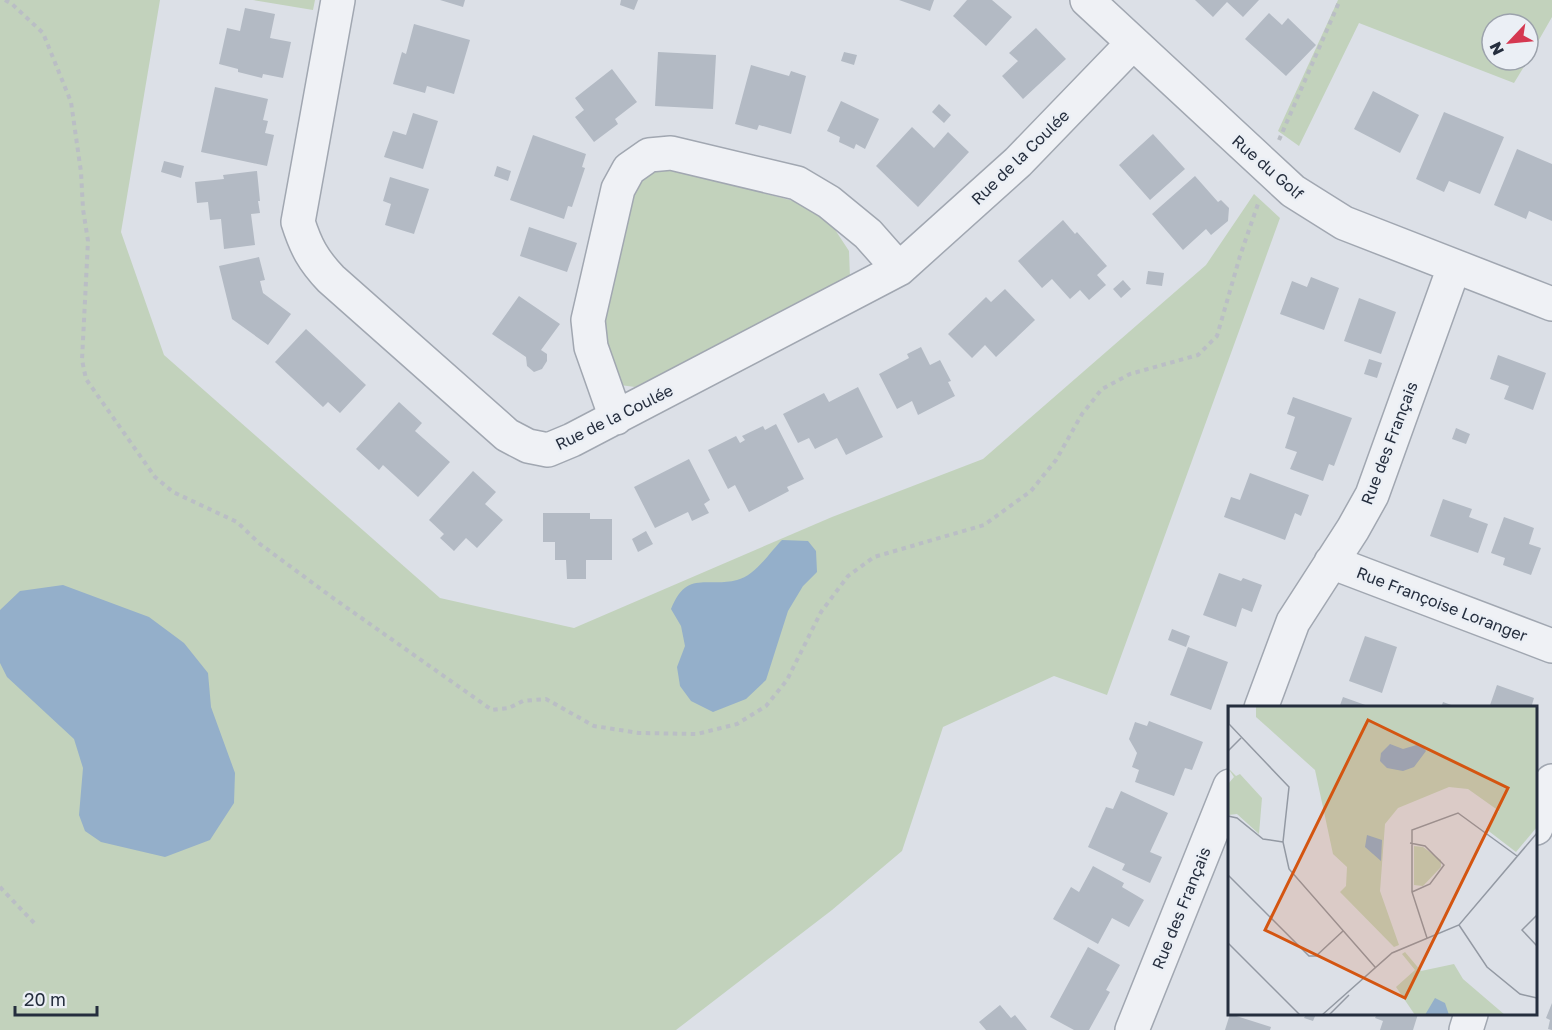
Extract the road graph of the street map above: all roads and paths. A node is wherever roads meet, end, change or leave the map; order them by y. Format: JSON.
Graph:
{"nodes":[{"id":1,"x":338,"y":0,"type":"edge"},
{"id":2,"x":1087,"y":0,"type":"edge"},
{"id":3,"x":1132,"y":44,"type":"junction"},
{"id":4,"x":1274,"y":132,"type":"dead end"},
{"id":5,"x":1288,"y":145,"type":"dead end"},
{"id":6,"x":1454,"y":267,"type":"junction"},
{"id":7,"x":899,"y":269,"type":"junction"},
{"id":8,"x":1552,"y":304,"type":"edge"},
{"id":9,"x":616,"y":418,"type":"junction"},
{"id":10,"x":1331,"y":562,"type":"junction"},
{"id":11,"x":1552,"y":646,"type":"edge"},
{"id":12,"x":1262,"y":706,"type":"edge"},
{"id":13,"x":1552,"y":781,"type":"edge"},
{"id":14,"x":1228,"y":791,"type":"edge"},
{"id":15,"x":1537,"y":825,"type":"edge"},
{"id":16,"x":0,"y":887,"type":"edge"},
{"id":17,"x":36,"y":925,"type":"dead end"},
{"id":18,"x":1471,"y":1015,"type":"edge"},
{"id":19,"x":1132,"y":1030,"type":"edge"},
{"id":20,"x":1466,"y":1030,"type":"edge"}],
"edges":[{"from":1,"to":9,"type":"street","name":"Rue de la Coulée"},
{"from":2,"to":3,"type":"street","name":"Rue du Golf"},
{"from":3,"to":6,"type":"street","name":"Rue du Golf"},
{"from":3,"to":7,"type":"street","name":"Rue de la Coulée"},
{"from":4,"to":5,"type":"path","name":"Rue du Golf"},
{"from":6,"to":8,"type":"street","name":"Rue du Golf"},
{"from":6,"to":10,"type":"street","name":"Rue des Français"},
{"from":7,"to":9,"type":"street","name":"Rue de la Coulée"},
{"from":7,"to":9,"type":"street"},
{"from":10,"to":11,"type":"street","name":"Rue Françoise Loranger"},
{"from":10,"to":12,"type":"street","name":"Rue des Français"},
{"from":13,"to":15,"type":"street"},
{"from":14,"to":19,"type":"street","name":"Rue des Français"},
{"from":16,"to":17,"type":"path"},
{"from":18,"to":20,"type":"street"}]}
